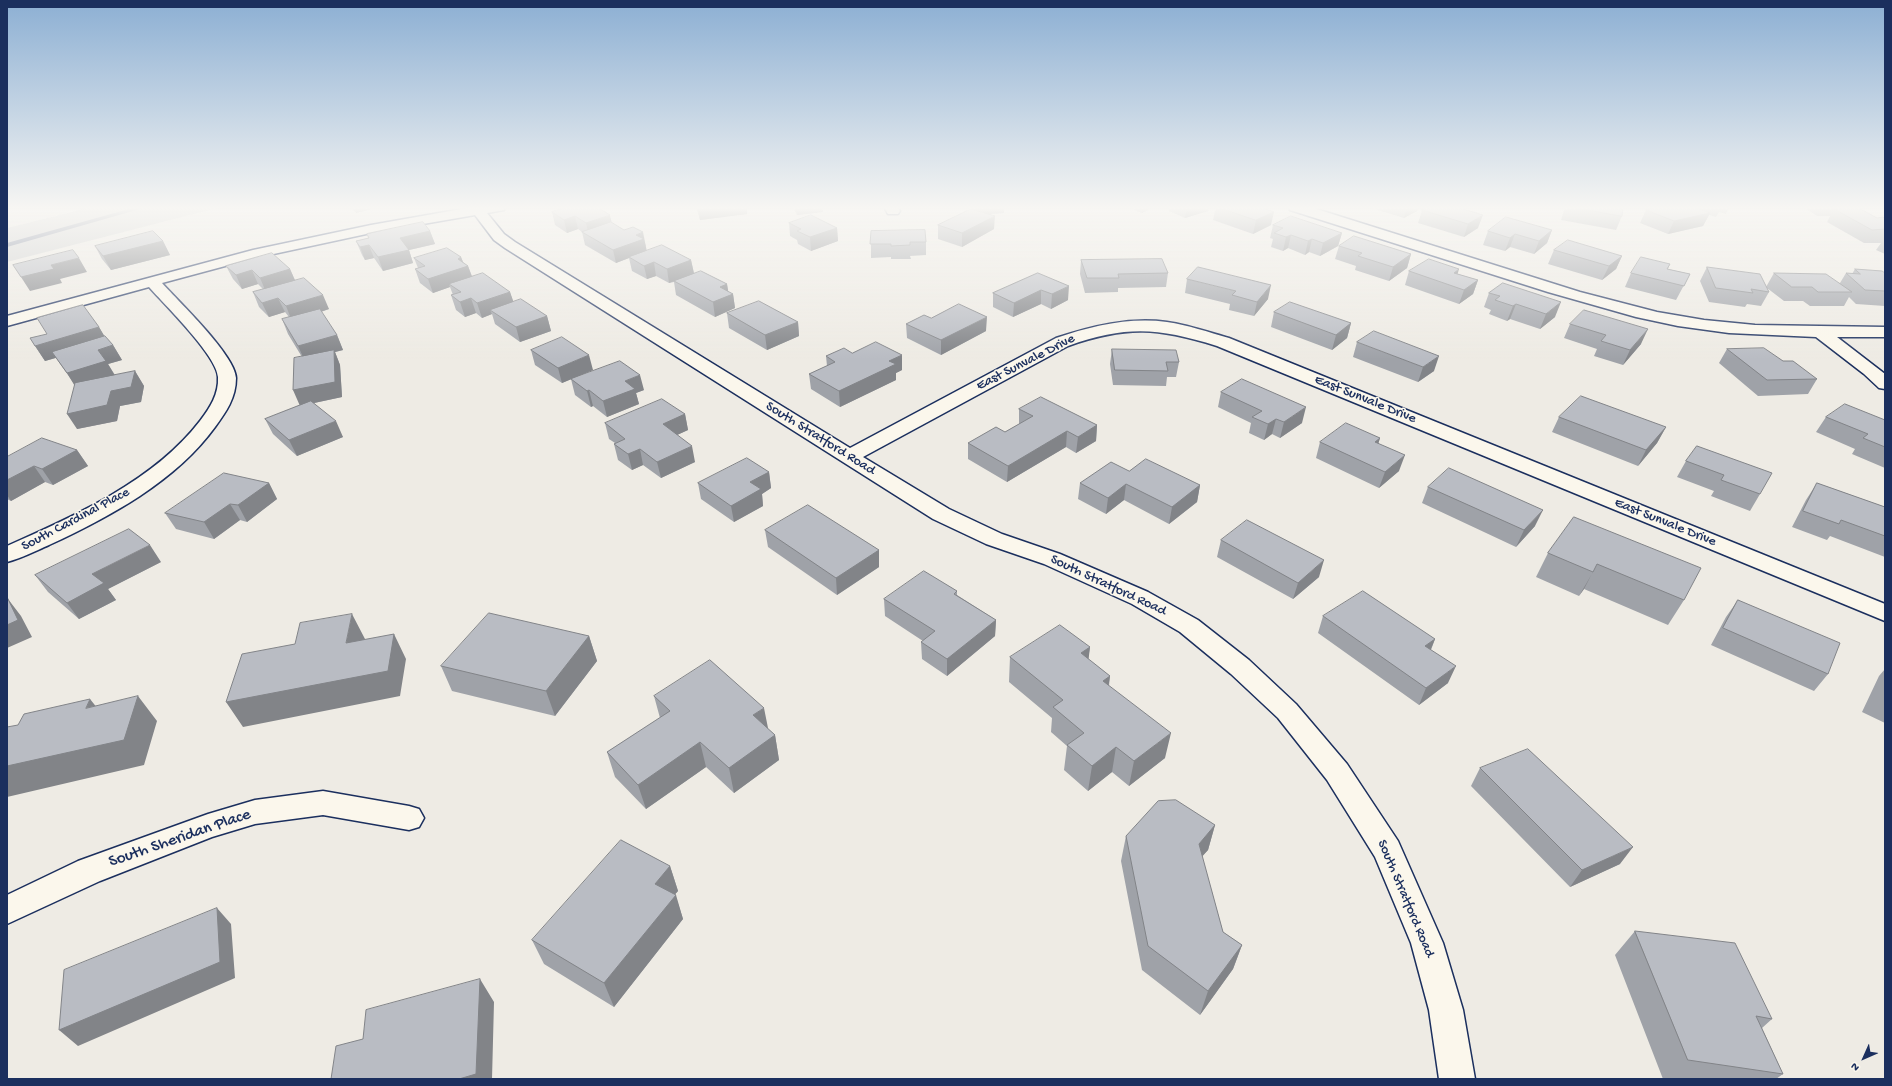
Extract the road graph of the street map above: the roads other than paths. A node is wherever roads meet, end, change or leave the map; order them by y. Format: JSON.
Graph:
{"nodes":[{"id":1,"x":240,"y":258,"type":"edge"},
{"id":2,"x":530,"y":258,"type":"edge"},
{"id":3,"x":1457,"y":258,"type":"edge"},
{"id":4,"x":152,"y":281,"type":"junction"},
{"id":5,"x":7,"y":321,"type":"edge"},
{"id":6,"x":1820,"y":332,"type":"junction"},
{"id":7,"x":1885,"y":332,"type":"edge"},
{"id":8,"x":1885,"y":384,"type":"edge"},
{"id":9,"x":848,"y":457,"type":"junction"},
{"id":10,"x":7,"y":555,"type":"edge"},
{"id":11,"x":1885,"y":613,"type":"edge"},
{"id":12,"x":409,"y":818,"type":"dead end"},
{"id":13,"x":7,"y":910,"type":"edge"},
{"id":14,"x":1457,"y":1079,"type":"edge"}],
"edges":[{"from":1,"to":4,"type":"street"},
{"from":2,"to":9,"type":"street","name":"South Stratford Road"},
{"from":3,"to":6,"type":"street"},
{"from":4,"to":5,"type":"street"},
{"from":4,"to":10,"type":"street","name":"South Cardinal Place"},
{"from":6,"to":7,"type":"street"},
{"from":6,"to":8,"type":"street"},
{"from":9,"to":11,"type":"street","name":"East Sunvale Drive"},
{"from":9,"to":14,"type":"street","name":"South Stratford Road"},
{"from":12,"to":13,"type":"street","name":"South Sheridan Place"}]}
